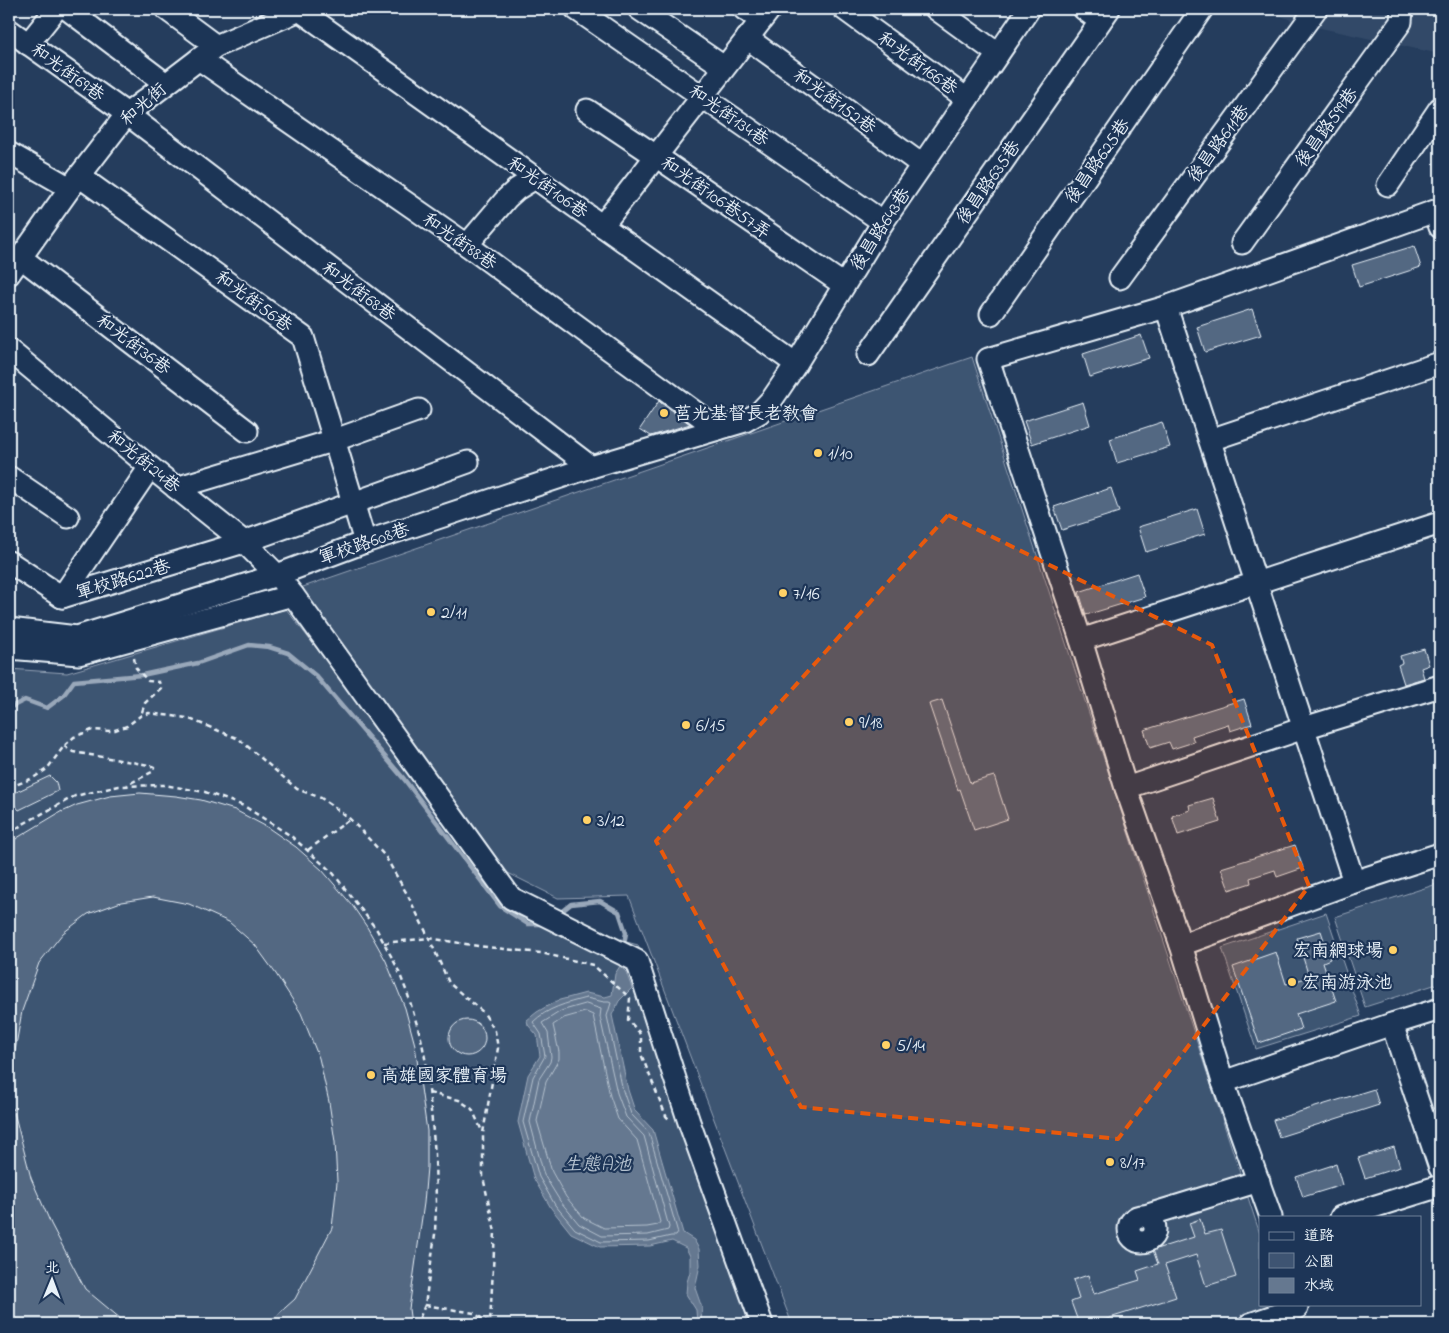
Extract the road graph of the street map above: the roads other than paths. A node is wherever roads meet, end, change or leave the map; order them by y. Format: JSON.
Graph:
{"nodes":[{"id":1,"x":56,"y":9,"type":"edge"},
{"id":2,"x":67,"y":9,"type":"edge"},
{"id":3,"x":166,"y":9,"type":"edge"},
{"id":4,"x":300,"y":9,"type":"edge"},
{"id":5,"x":576,"y":9,"type":"edge"},
{"id":6,"x":639,"y":9,"type":"edge"},
{"id":7,"x":844,"y":9,"type":"edge"},
{"id":8,"x":936,"y":9,"type":"edge"},
{"id":9,"x":1029,"y":9,"type":"edge"},
{"id":10,"x":1202,"y":9,"type":"edge"},
{"id":11,"x":1316,"y":9,"type":"edge"},
{"id":12,"x":1402,"y":9,"type":"edge"},
{"id":13,"x":758,"y":12,"type":"edge"},
{"id":14,"x":1098,"y":13,"type":"edge"},
{"id":15,"x":9,"y":30,"type":"edge"},
{"id":16,"x":747,"y":38,"type":"junction"},
{"id":17,"x":28,"y":44,"type":"junction"},
{"id":18,"x":216,"y":46,"type":"junction"},
{"id":19,"x":998,"y":54,"type":"junction"},
{"id":20,"x":198,"y":59,"type":"junction"},
{"id":21,"x":724,"y":67,"type":"junction"},
{"id":22,"x":166,"y":84,"type":"junction"},
{"id":23,"x":702,"y":96,"type":"junction"},
{"id":24,"x":967,"y":99,"type":"junction"},
{"id":25,"x":1440,"y":108,"type":"edge"},
{"id":26,"x":587,"y":110,"type":"dead end"},
{"id":27,"x":126,"y":114,"type":"junction"},
{"id":28,"x":9,"y":153,"type":"edge"},
{"id":29,"x":656,"y":156,"type":"junction"},
{"id":30,"x":922,"y":165,"type":"junction"},
{"id":31,"x":535,"y":178,"type":"junction"},
{"id":32,"x":74,"y":182,"type":"junction"},
{"id":33,"x":1388,"y":186,"type":"dead end"},
{"id":34,"x":883,"y":222,"type":"junction"},
{"id":35,"x":602,"y":226,"type":"junction"},
{"id":36,"x":1440,"y":226,"type":"edge"},
{"id":37,"x":1242,"y":243,"type":"dead end"},
{"id":38,"x":467,"y":245,"type":"junction"},
{"id":39,"x":14,"y":266,"type":"edge"},
{"id":40,"x":1120,"y":278,"type":"dead end"},
{"id":41,"x":844,"y":285,"type":"junction"},
{"id":42,"x":1166,"y":307,"type":"junction"},
{"id":43,"x":991,"y":314,"type":"dead end"},
{"id":44,"x":9,"y":350,"type":"edge"},
{"id":45,"x":868,"y":355,"type":"dead end"},
{"id":46,"x":1440,"y":363,"type":"edge"},
{"id":47,"x":796,"y":364,"type":"junction"},
{"id":48,"x":419,"y":410,"type":"dead end"},
{"id":49,"x":718,"y":429,"type":"junction"},
{"id":50,"x":247,"y":430,"type":"dead end"},
{"id":51,"x":335,"y":440,"type":"junction"},
{"id":52,"x":1210,"y":440,"type":"junction"},
{"id":53,"x":468,"y":462,"type":"dead end"},
{"id":54,"x":150,"y":467,"type":"junction"},
{"id":55,"x":591,"y":467,"type":"junction"},
{"id":56,"x":9,"y":477,"type":"edge"},
{"id":57,"x":176,"y":488,"type":"junction"},
{"id":58,"x":354,"y":504,"type":"junction"},
{"id":59,"x":68,"y":517,"type":"dead end"},
{"id":60,"x":1440,"y":523,"type":"edge"},
{"id":61,"x":244,"y":542,"type":"junction"},
{"id":62,"x":365,"y":542,"type":"junction"},
{"id":63,"x":9,"y":562,"type":"edge"},
{"id":64,"x":277,"y":575,"type":"junction"},
{"id":65,"x":1257,"y":583,"type":"junction"},
{"id":66,"x":293,"y":595,"type":"junction"},
{"id":67,"x":62,"y":598,"type":"junction"},
{"id":68,"x":9,"y":629,"type":"edge"},
{"id":69,"x":1081,"y":640,"type":"junction"},
{"id":70,"x":9,"y":648,"type":"edge"},
{"id":71,"x":1440,"y":686,"type":"edge"},
{"id":72,"x":1304,"y":728,"type":"junction"},
{"id":73,"x":1126,"y":788,"type":"junction"},
{"id":74,"x":1440,"y":854,"type":"edge"},
{"id":75,"x":1354,"y":882,"type":"junction"},
{"id":76,"x":1181,"y":945,"type":"junction"},
{"id":77,"x":1440,"y":1009,"type":"edge"},
{"id":78,"x":1392,"y":1024,"type":"junction"},
{"id":79,"x":1223,"y":1082,"type":"junction"},
{"id":80,"x":1440,"y":1168,"type":"edge"},
{"id":81,"x":1259,"y":1181,"type":"junction"},
{"id":82,"x":1440,"y":1186,"type":"edge"},
{"id":83,"x":1145,"y":1216,"type":"dead end"},
{"id":84,"x":1271,"y":1216,"type":"edge"},
{"id":85,"x":1344,"y":1216,"type":"edge"},
{"id":86,"x":1299,"y":1312,"type":"edge"},
{"id":87,"x":762,"y":1324,"type":"edge"},
{"id":88,"x":1250,"y":1324,"type":"edge"}],
"edges":[{"from":1,"to":17,"type":"street"},
{"from":2,"to":22,"type":"street"},
{"from":3,"to":18,"type":"street"},
{"from":4,"to":18,"type":"street","name":"和光街"},
{"from":4,"to":31,"type":"street","name":"和光街106巷"},
{"from":5,"to":23,"type":"street","name":"和光街134巷"},
{"from":6,"to":21,"type":"street"},
{"from":7,"to":24,"type":"street","name":"和光街166巷"},
{"from":8,"to":19,"type":"street"},
{"from":9,"to":19,"type":"street","name":"後昌路643巷"},
{"from":10,"to":43,"type":"street","name":"後昌路625巷"},
{"from":11,"to":40,"type":"street","name":"後昌路611巷"},
{"from":12,"to":37,"type":"street","name":"後昌路599巷"},
{"from":13,"to":16,"type":"street"},
{"from":14,"to":45,"type":"street","name":"後昌路635巷"},
{"from":15,"to":17,"type":"street","name":"和光街69巷"},
{"from":16,"to":21,"type":"street"},
{"from":16,"to":30,"type":"street","name":"和光街152巷"},
{"from":17,"to":27,"type":"street","name":"和光街69巷"},
{"from":18,"to":20,"type":"street","name":"和光街"},
{"from":19,"to":24,"type":"street","name":"後昌路643巷"},
{"from":20,"to":22,"type":"street","name":"和光街"},
{"from":20,"to":38,"type":"street","name":"和光街88巷"},
{"from":21,"to":23,"type":"street"},
{"from":22,"to":27,"type":"street","name":"和光街"},
{"from":23,"to":29,"type":"street"},
{"from":23,"to":34,"type":"street","name":"和光街134巷"},
{"from":24,"to":30,"type":"street","name":"後昌路643巷"},
{"from":25,"to":33,"type":"street"},
{"from":26,"to":29,"type":"street","name":"和光街106巷57弄"},
{"from":27,"to":32,"type":"street","name":"和光街"},
{"from":27,"to":55,"type":"street","name":"和光街68巷"},
{"from":28,"to":32,"type":"street","name":"和光街56巷"},
{"from":29,"to":35,"type":"street"},
{"from":29,"to":41,"type":"street","name":"和光街106巷57弄"},
{"from":30,"to":34,"type":"street","name":"後昌路643巷"},
{"from":31,"to":35,"type":"street","name":"和光街106巷"},
{"from":31,"to":38,"type":"street"},
{"from":32,"to":39,"type":"street","name":"和光街"},
{"from":32,"to":51,"type":"street","name":"和光街56巷"},
{"from":34,"to":41,"type":"street","name":"後昌路643巷"},
{"from":35,"to":47,"type":"street","name":"和光街106巷"},
{"from":36,"to":42,"type":"street"},
{"from":38,"to":49,"type":"street","name":"和光街88巷"},
{"from":39,"to":50,"type":"street","name":"和光街36巷"},
{"from":41,"to":47,"type":"street","name":"後昌路643巷"},
{"from":42,"to":52,"type":"street"},
{"from":42,"to":69,"type":"street"},
{"from":44,"to":54,"type":"street","name":"和光街24巷"},
{"from":46,"to":52,"type":"street"},
{"from":47,"to":49,"type":"street","name":"後昌路643巷"},
{"from":48,"to":51,"type":"street"},
{"from":49,"to":55,"type":"street","name":"軍校路608巷"},
{"from":51,"to":57,"type":"street"},
{"from":51,"to":58,"type":"street","name":"和光街56巷"},
{"from":52,"to":65,"type":"street"},
{"from":53,"to":58,"type":"street","name":"軍校路622巷"},
{"from":54,"to":57,"type":"street","name":"和光街24巷"},
{"from":54,"to":67,"type":"street"},
{"from":55,"to":62,"type":"street","name":"軍校路608巷"},
{"from":56,"to":59,"type":"street"},
{"from":57,"to":61,"type":"street","name":"和光街24巷"},
{"from":58,"to":61,"type":"street","name":"軍校路622巷"},
{"from":58,"to":62,"type":"street","name":"和光街56巷"},
{"from":60,"to":65,"type":"street"},
{"from":61,"to":64,"type":"street","name":"和光街24巷"},
{"from":61,"to":67,"type":"street","name":"軍校路622巷"},
{"from":62,"to":64,"type":"street","name":"軍校路608巷"},
{"from":63,"to":67,"type":"street","name":"軍校路622巷"},
{"from":64,"to":66,"type":"street","name":"和光街24巷"},
{"from":64,"to":68,"type":"street","name":"軍校路608巷"},
{"from":65,"to":69,"type":"street"},
{"from":65,"to":72,"type":"street"},
{"from":66,"to":70,"type":"street"},
{"from":66,"to":87,"type":"street","name":"和光街24巷"},
{"from":69,"to":73,"type":"street"},
{"from":71,"to":72,"type":"street"},
{"from":72,"to":73,"type":"street"},
{"from":72,"to":75,"type":"street"},
{"from":73,"to":76,"type":"street"},
{"from":74,"to":75,"type":"street"},
{"from":75,"to":76,"type":"street"},
{"from":76,"to":79,"type":"street"},
{"from":77,"to":78,"type":"street"},
{"from":78,"to":79,"type":"street"},
{"from":78,"to":80,"type":"street"},
{"from":79,"to":81,"type":"street"},
{"from":81,"to":83,"type":"street"},
{"from":81,"to":84,"type":"street"},
{"from":82,"to":85,"type":"street"},
{"from":86,"to":88,"type":"street"}]}
